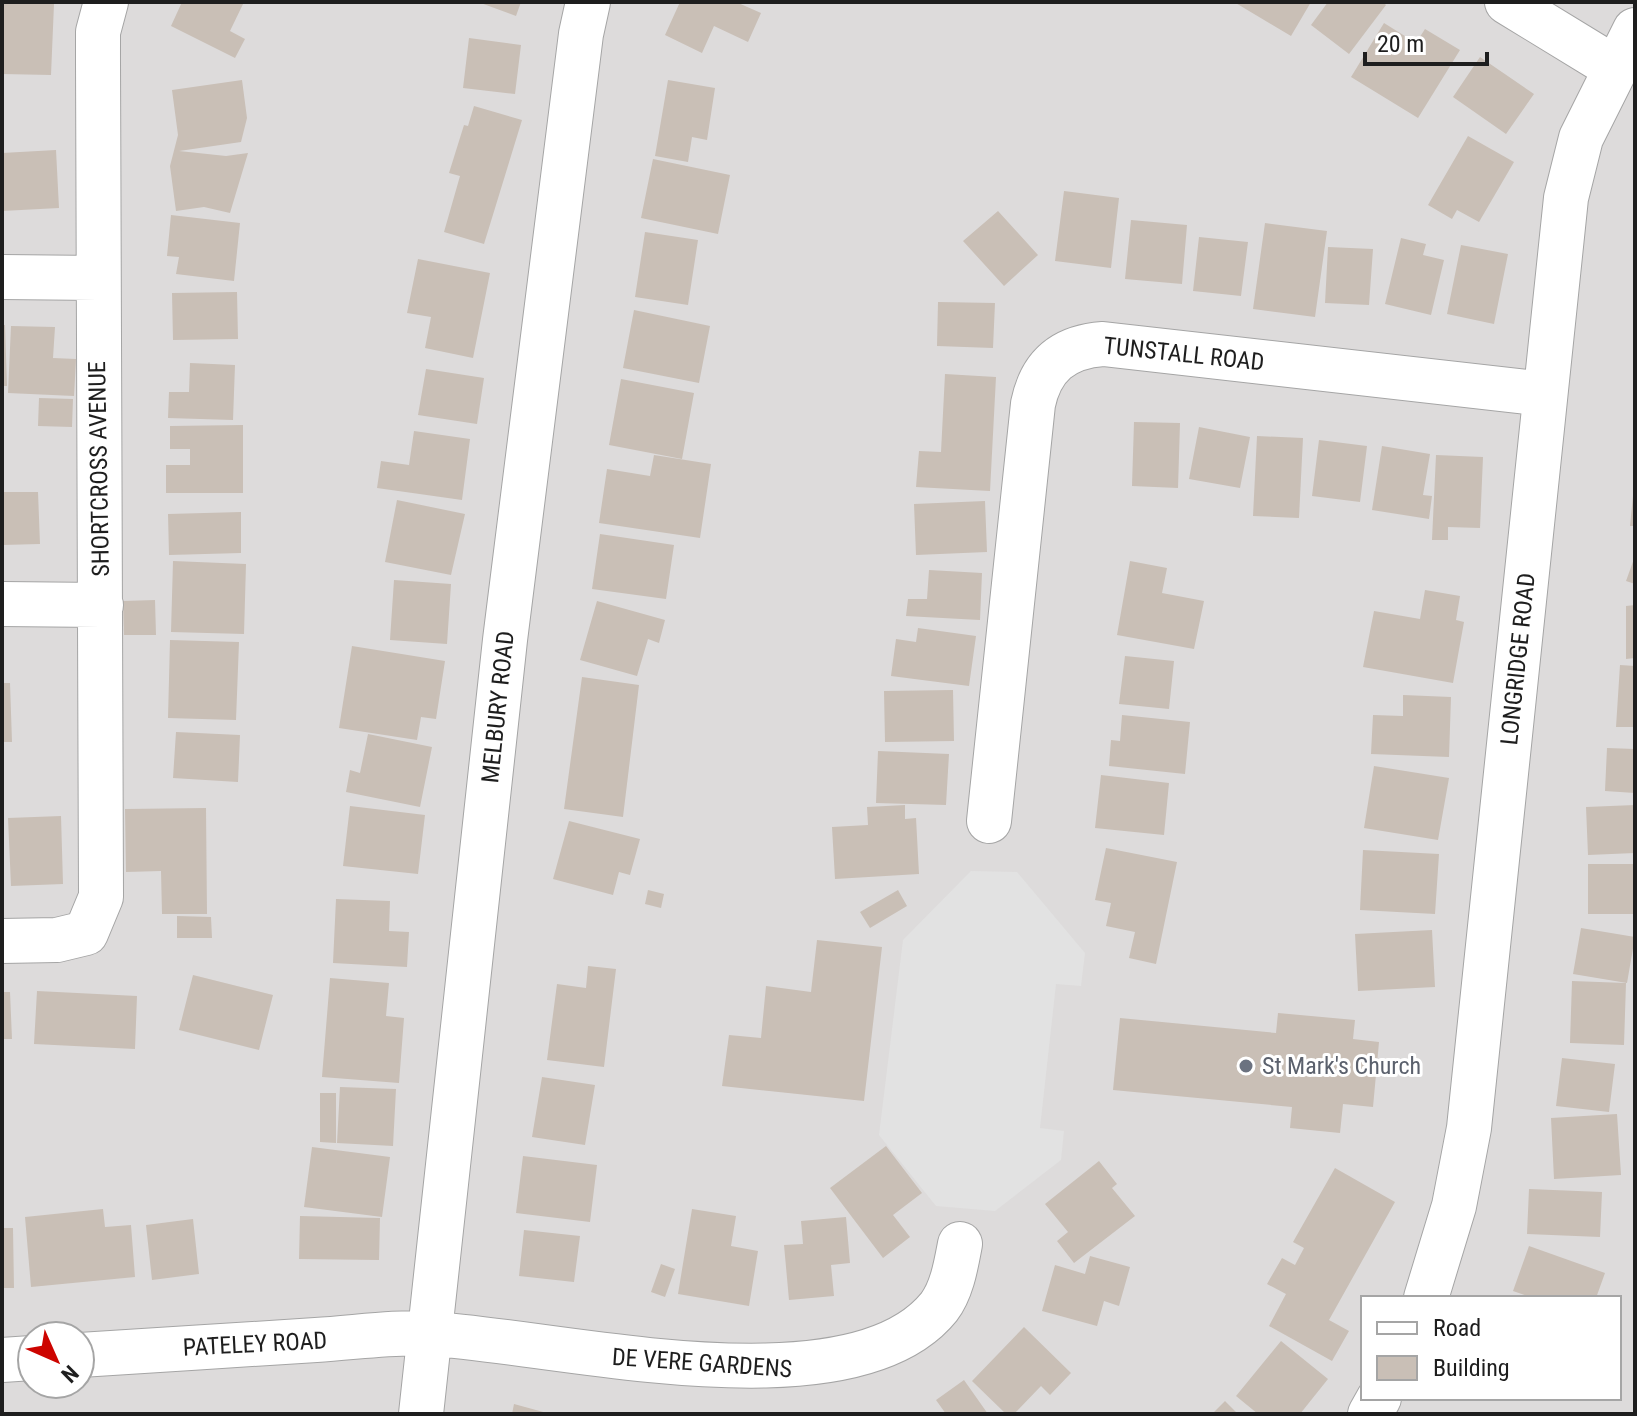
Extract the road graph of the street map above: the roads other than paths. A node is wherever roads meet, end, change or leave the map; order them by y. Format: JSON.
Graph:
{"nodes":[{"id":1,"x":106,"y":2,"type":"edge"},
{"id":2,"x":588,"y":2,"type":"edge"},
{"id":3,"x":1507,"y":2,"type":"edge"},
{"id":4,"x":1635,"y":30,"type":"edge"},
{"id":5,"x":1615,"y":68,"type":"junction"},
{"id":6,"x":2,"y":277,"type":"edge"},
{"id":7,"x":98,"y":278,"type":"junction"},
{"id":8,"x":1544,"y":394,"type":"junction"},
{"id":9,"x":2,"y":604,"type":"edge"},
{"id":10,"x":101,"y":605,"type":"junction"},
{"id":11,"x":990,"y":821,"type":"dead end"},
{"id":12,"x":2,"y":941,"type":"edge"},
{"id":13,"x":960,"y":1244,"type":"dead end"},
{"id":14,"x":1427,"y":1296,"type":"edge"},
{"id":15,"x":431,"y":1333,"type":"junction"},
{"id":16,"x":96,"y":1354,"type":"edge"},
{"id":17,"x":421,"y":1414,"type":"edge"}],
"edges":[{"from":1,"to":7,"type":"street","name":"SHORTCROSS AVENUE"},
{"from":2,"to":15,"type":"street","name":"MELBURY ROAD"},
{"from":3,"to":5,"type":"street"},
{"from":4,"to":5,"type":"street","name":"LONGRIDGE ROAD"},
{"from":5,"to":8,"type":"street","name":"LONGRIDGE ROAD"},
{"from":6,"to":7,"type":"street"},
{"from":7,"to":10,"type":"street","name":"SHORTCROSS AVENUE"},
{"from":8,"to":11,"type":"street","name":"TUNSTALL ROAD"},
{"from":8,"to":14,"type":"street","name":"LONGRIDGE ROAD"},
{"from":9,"to":10,"type":"street"},
{"from":10,"to":12,"type":"street","name":"SHORTCROSS AVENUE"},
{"from":13,"to":15,"type":"street","name":"DE VERE GARDENS"},
{"from":15,"to":16,"type":"street","name":"PATELEY ROAD"},
{"from":15,"to":17,"type":"street","name":"MELBURY ROAD"}]}
